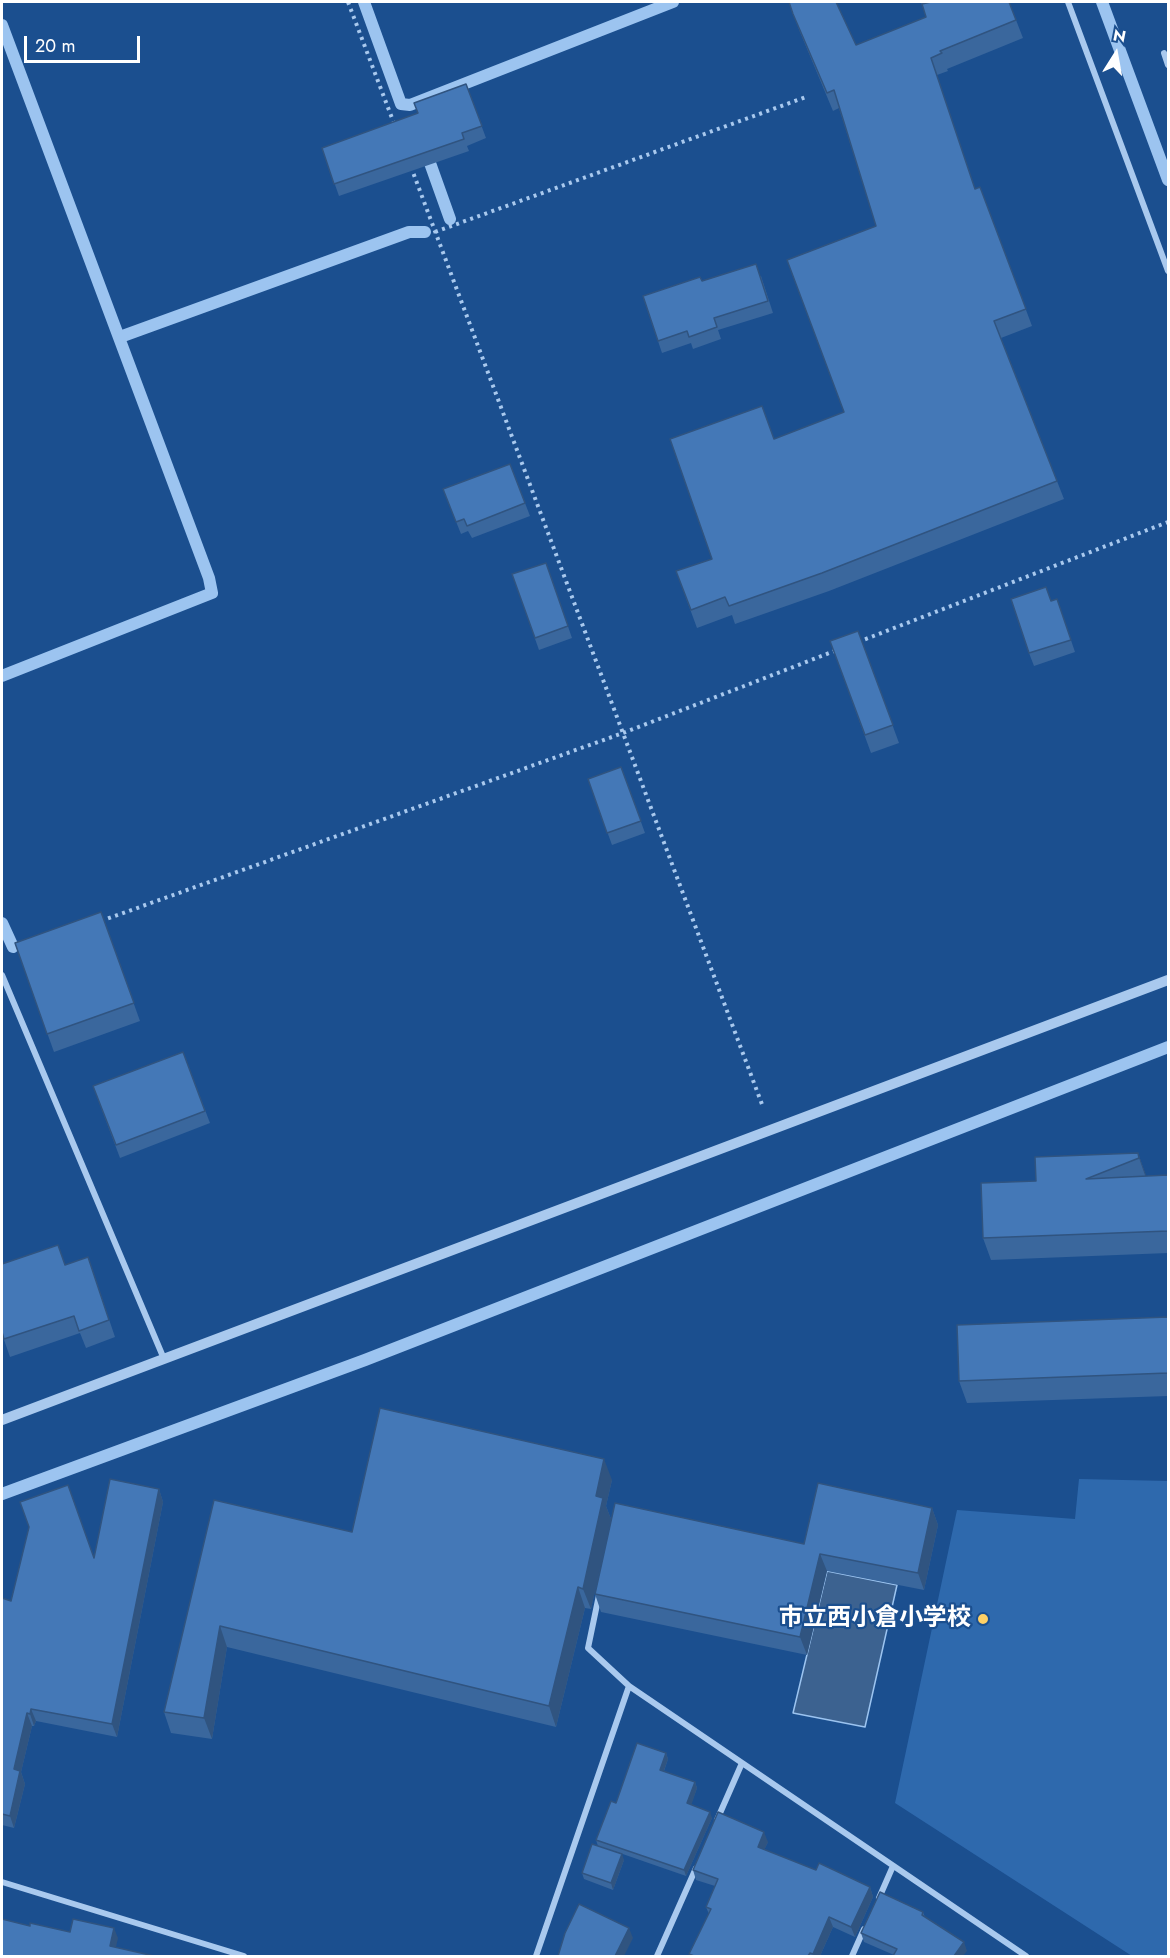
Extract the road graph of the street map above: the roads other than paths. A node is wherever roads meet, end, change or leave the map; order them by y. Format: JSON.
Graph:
{"nodes":[{"id":1,"x":1068,"y":2,"type":"edge"},
{"id":2,"x":1164,"y":53,"type":"dead end"},
{"id":3,"x":1168,"y":65,"type":"edge"},
{"id":4,"x":1167,"y":262,"type":"edge"},
{"id":5,"x":1168,"y":271,"type":"edge"},
{"id":6,"x":2,"y":975,"type":"edge"},
{"id":7,"x":1168,"y":980,"type":"edge"},
{"id":8,"x":164,"y":1359,"type":"junction"},
{"id":9,"x":2,"y":1420,"type":"edge"},
{"id":10,"x":601,"y":1589,"type":"edge"},
{"id":11,"x":629,"y":1686,"type":"junction"},
{"id":12,"x":742,"y":1763,"type":"junction"},
{"id":13,"x":714,"y":1828,"type":"edge"},
{"id":14,"x":700,"y":1860,"type":"edge"},
{"id":15,"x":893,"y":1866,"type":"junction"},
{"id":16,"x":2,"y":1882,"type":"edge"},
{"id":17,"x":875,"y":1906,"type":"edge"},
{"id":18,"x":866,"y":1926,"type":"edge"},
{"id":19,"x":244,"y":1956,"type":"edge"},
{"id":20,"x":536,"y":1956,"type":"edge"},
{"id":21,"x":657,"y":1956,"type":"edge"},
{"id":22,"x":852,"y":1956,"type":"edge"},
{"id":23,"x":1026,"y":1956,"type":"edge"}],
"edges":[{"from":1,"to":4,"type":"street"},
{"from":2,"to":3,"type":"street"},
{"from":4,"to":5,"type":"street"},
{"from":6,"to":8,"type":"street"},
{"from":7,"to":8,"type":"street"},
{"from":8,"to":9,"type":"street"},
{"from":10,"to":11,"type":"street"},
{"from":11,"to":12,"type":"street"},
{"from":11,"to":20,"type":"street"},
{"from":12,"to":13,"type":"street"},
{"from":12,"to":15,"type":"street"},
{"from":14,"to":21,"type":"street"},
{"from":15,"to":17,"type":"street"},
{"from":15,"to":23,"type":"street"},
{"from":16,"to":19,"type":"street"},
{"from":18,"to":22,"type":"street"}]}
